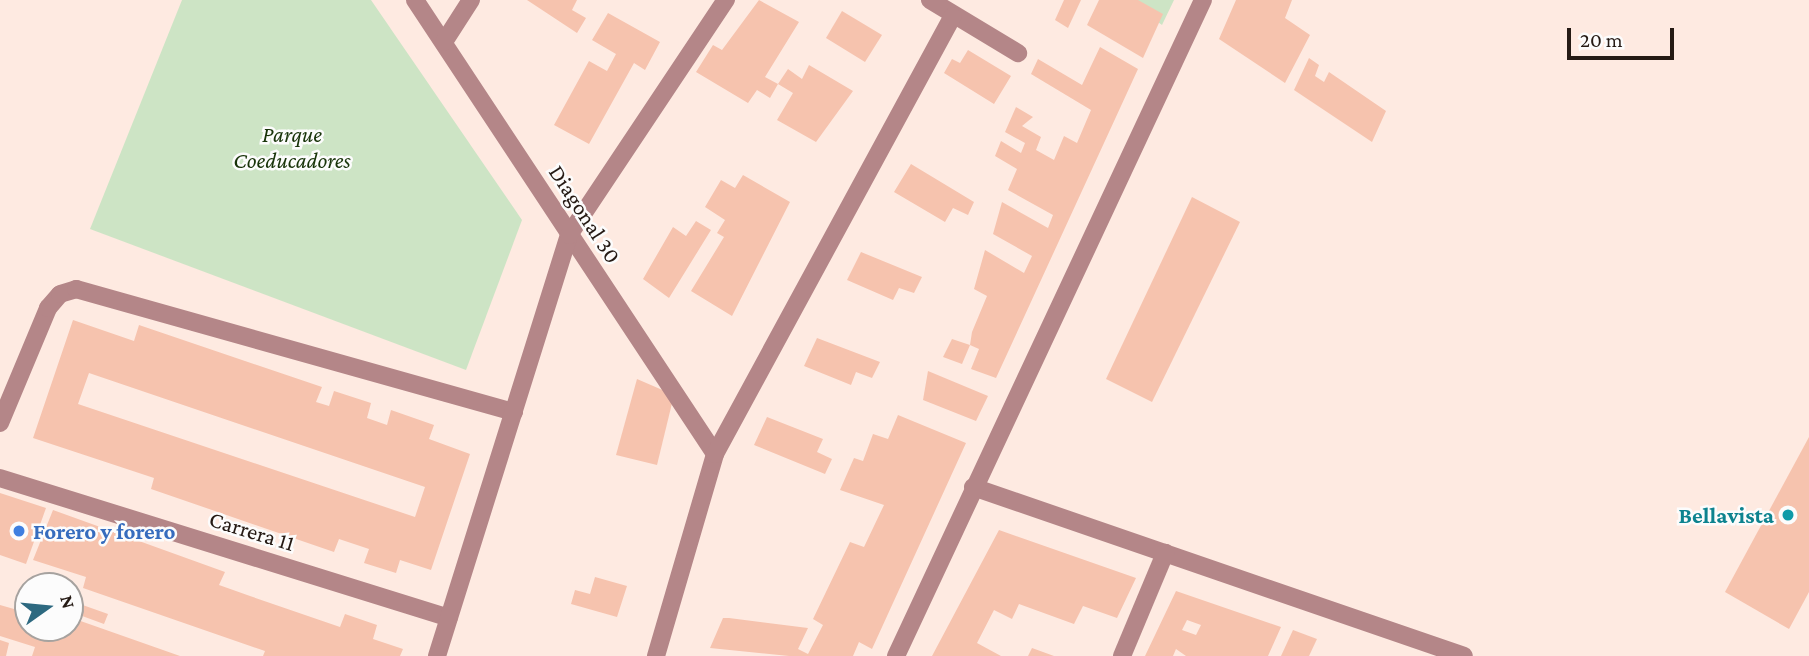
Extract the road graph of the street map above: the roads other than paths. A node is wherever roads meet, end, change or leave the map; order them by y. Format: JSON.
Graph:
{"nodes":[{"id":1,"x":415,"y":0,"type":"edge"},
{"id":2,"x":471,"y":0,"type":"edge"},
{"id":3,"x":726,"y":0,"type":"edge"},
{"id":4,"x":930,"y":0,"type":"edge"},
{"id":5,"x":1203,"y":0,"type":"edge"},
{"id":6,"x":953,"y":16,"type":"junction"},
{"id":7,"x":444,"y":42,"type":"junction"},
{"id":8,"x":1018,"y":53,"type":"dead end"},
{"id":9,"x":569,"y":235,"type":"junction"},
{"id":10,"x":514,"y":412,"type":"junction"},
{"id":11,"x":0,"y":423,"type":"edge"},
{"id":12,"x":715,"y":454,"type":"junction"},
{"id":13,"x":0,"y":478,"type":"edge"},
{"id":14,"x":973,"y":487,"type":"junction"},
{"id":15,"x":1165,"y":553,"type":"junction"},
{"id":16,"x":449,"y":618,"type":"junction"},
{"id":17,"x":437,"y":656,"type":"edge"},
{"id":18,"x":656,"y":656,"type":"edge"},
{"id":19,"x":895,"y":656,"type":"edge"},
{"id":20,"x":1122,"y":656,"type":"edge"},
{"id":21,"x":1464,"y":656,"type":"edge"}],
"edges":[{"from":1,"to":7,"type":"street","name":"Diagonal 30"},
{"from":2,"to":7,"type":"street"},
{"from":3,"to":9,"type":"street"},
{"from":4,"to":6,"type":"street"},
{"from":5,"to":14,"type":"street"},
{"from":6,"to":8,"type":"street"},
{"from":6,"to":12,"type":"street"},
{"from":7,"to":9,"type":"street","name":"Diagonal 30"},
{"from":9,"to":10,"type":"street"},
{"from":9,"to":12,"type":"street","name":"Diagonal 30"},
{"from":10,"to":11,"type":"street"},
{"from":10,"to":16,"type":"street"},
{"from":12,"to":18,"type":"street"},
{"from":13,"to":16,"type":"street","name":"Carrera 11"},
{"from":14,"to":15,"type":"street"},
{"from":14,"to":19,"type":"street"},
{"from":15,"to":20,"type":"street"},
{"from":15,"to":21,"type":"street"},
{"from":16,"to":17,"type":"street"}]}
